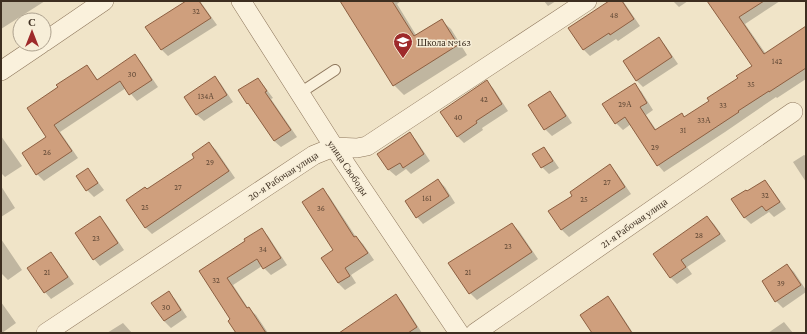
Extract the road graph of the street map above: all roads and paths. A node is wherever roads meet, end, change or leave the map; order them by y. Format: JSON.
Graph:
{"nodes":[{"id":1,"x":104,"y":1,"type":"edge"},
{"id":2,"x":241,"y":1,"type":"edge"},
{"id":3,"x":587,"y":1,"type":"edge"},
{"id":4,"x":52,"y":37,"type":"edge"},
{"id":5,"x":29,"y":52,"type":"edge"},
{"id":6,"x":335,"y":70,"type":"dead end"},
{"id":7,"x":1,"y":71,"type":"edge"},
{"id":8,"x":300,"y":93,"type":"junction"},
{"id":9,"x":793,"y":112,"type":"dead end"},
{"id":10,"x":334,"y":147,"type":"junction"},
{"id":11,"x":46,"y":333,"type":"edge"},
{"id":12,"x":459,"y":333,"type":"edge"},
{"id":13,"x":475,"y":333,"type":"edge"}],
"edges":[{"from":1,"to":4,"type":"street"},
{"from":2,"to":8,"type":"street","name":"улица Свободы"},
{"from":3,"to":10,"type":"street","name":"20-я Рабочая улица"},
{"from":5,"to":7,"type":"street"},
{"from":6,"to":8,"type":"lane"},
{"from":8,"to":10,"type":"street","name":"улица Свободы"},
{"from":9,"to":13,"type":"street","name":"21-я Рабочая улица"},
{"from":10,"to":11,"type":"street","name":"20-я Рабочая улица"},
{"from":10,"to":12,"type":"street","name":"улица Свободы"}]}
